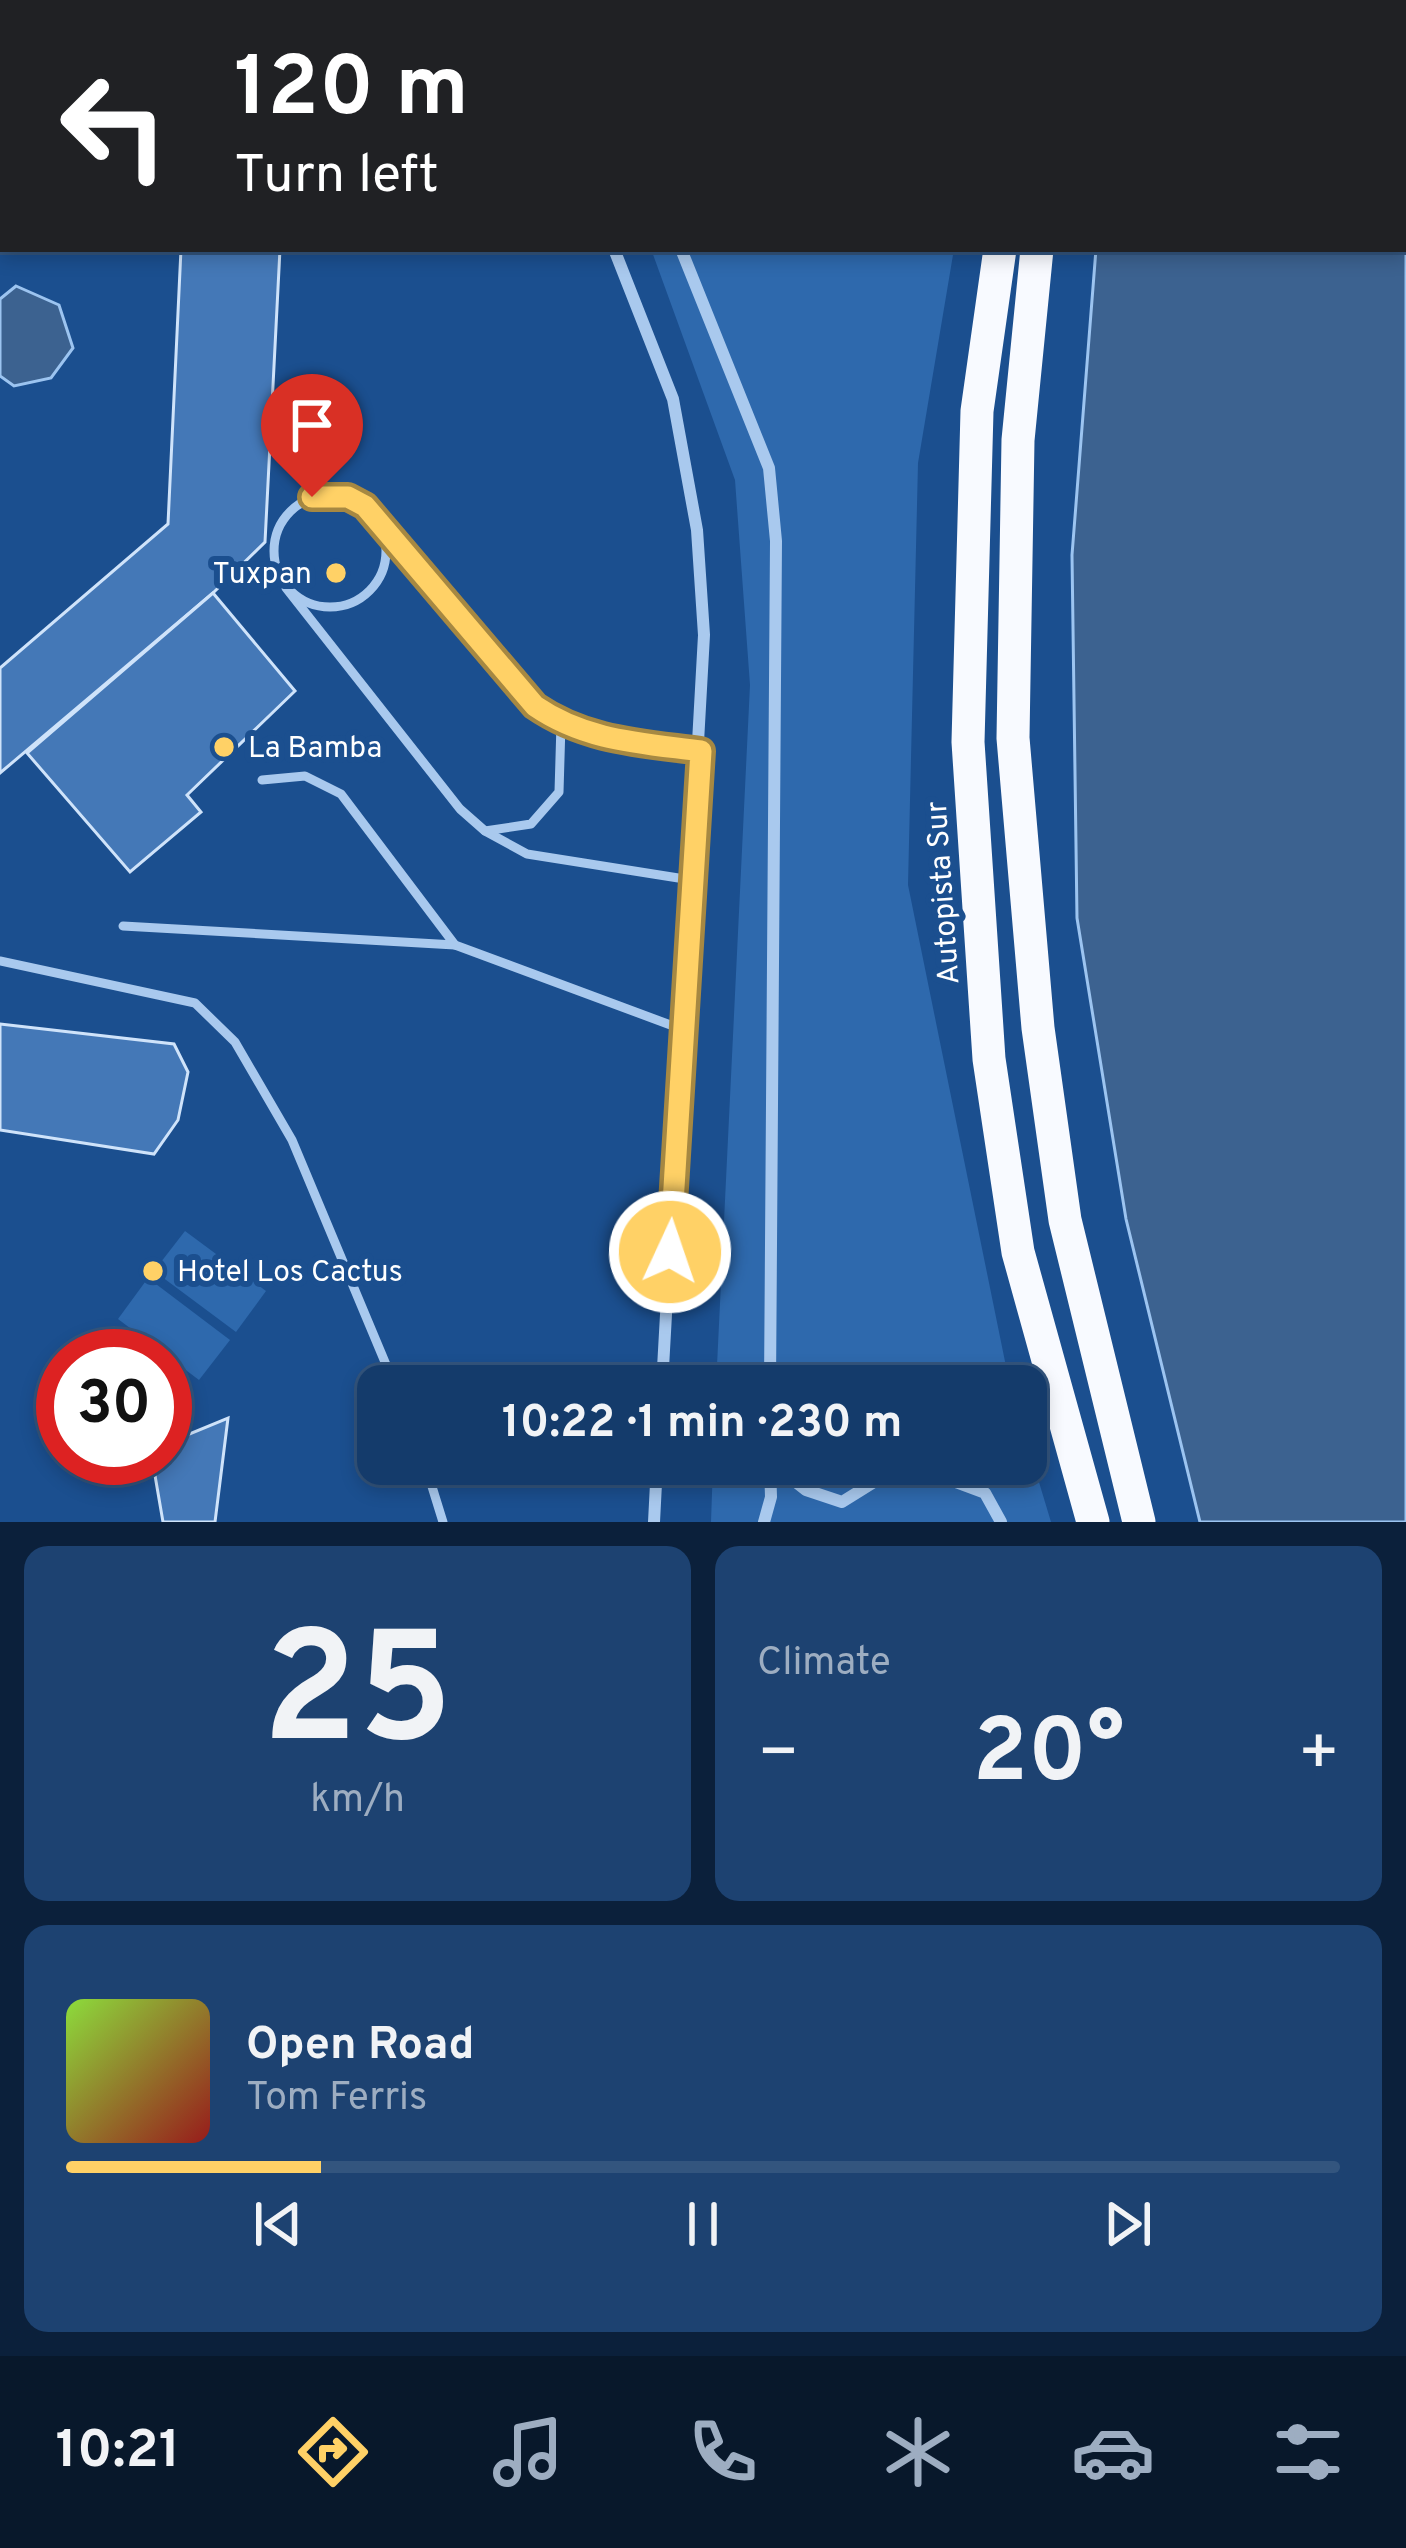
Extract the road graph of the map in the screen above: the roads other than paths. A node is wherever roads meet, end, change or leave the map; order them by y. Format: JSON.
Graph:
{"nodes":[{"id":1,"x":615,"y":252,"type":"edge"},
{"id":2,"x":682,"y":252,"type":"edge"},
{"id":3,"x":1000,"y":252,"type":"edge"},
{"id":4,"x":1037,"y":252,"type":"edge"},
{"id":5,"x":377,"y":520,"type":"junction"},
{"id":6,"x":286,"y":588,"type":"junction"},
{"id":7,"x":561,"y":724,"type":"junction"},
{"id":8,"x":701,"y":751,"type":"junction"},
{"id":9,"x":262,"y":780,"type":"dead end"},
{"id":10,"x":485,"y":831,"type":"junction"},
{"id":11,"x":693,"y":880,"type":"junction"},
{"id":12,"x":123,"y":926,"type":"dead end"},
{"id":13,"x":455,"y":945,"type":"junction"},
{"id":14,"x":0,"y":961,"type":"edge"},
{"id":15,"x":684,"y":1030,"type":"junction"},
{"id":16,"x":385,"y":1365,"type":"edge"},
{"id":17,"x":663,"y":1365,"type":"edge"},
{"id":18,"x":770,"y":1365,"type":"edge"},
{"id":19,"x":432,"y":1485,"type":"edge"},
{"id":20,"x":656,"y":1485,"type":"edge"},
{"id":21,"x":771,"y":1485,"type":"edge"},
{"id":22,"x":799,"y":1485,"type":"edge"},
{"id":23,"x":870,"y":1485,"type":"edge"},
{"id":24,"x":965,"y":1485,"type":"edge"},
{"id":25,"x":443,"y":1522,"type":"edge"},
{"id":26,"x":654,"y":1522,"type":"edge"},
{"id":27,"x":764,"y":1522,"type":"edge"},
{"id":28,"x":1001,"y":1522,"type":"edge"},
{"id":29,"x":1093,"y":1522,"type":"edge"},
{"id":30,"x":1139,"y":1522,"type":"edge"}],
"edges":[{"from":1,"to":8,"type":"street"},
{"from":2,"to":18,"type":"street"},
{"from":3,"to":29,"type":"highway","name":"Autopista Sur"},
{"from":4,"to":30,"type":"highway"},
{"from":5,"to":6,"type":"lane"},
{"from":5,"to":6,"type":"lane"},
{"from":5,"to":7,"type":"lane"},
{"from":6,"to":10,"type":"lane"},
{"from":7,"to":8,"type":"lane"},
{"from":7,"to":10,"type":"lane"},
{"from":8,"to":11,"type":"street"},
{"from":9,"to":13,"type":"lane"},
{"from":10,"to":11,"type":"lane"},
{"from":11,"to":15,"type":"street"},
{"from":12,"to":13,"type":"lane"},
{"from":13,"to":15,"type":"lane"},
{"from":14,"to":16,"type":"lane"},
{"from":15,"to":17,"type":"street"},
{"from":19,"to":25,"type":"lane"},
{"from":20,"to":26,"type":"street"},
{"from":21,"to":27,"type":"street"},
{"from":22,"to":23,"type":"street"},
{"from":24,"to":28,"type":"street"}]}
